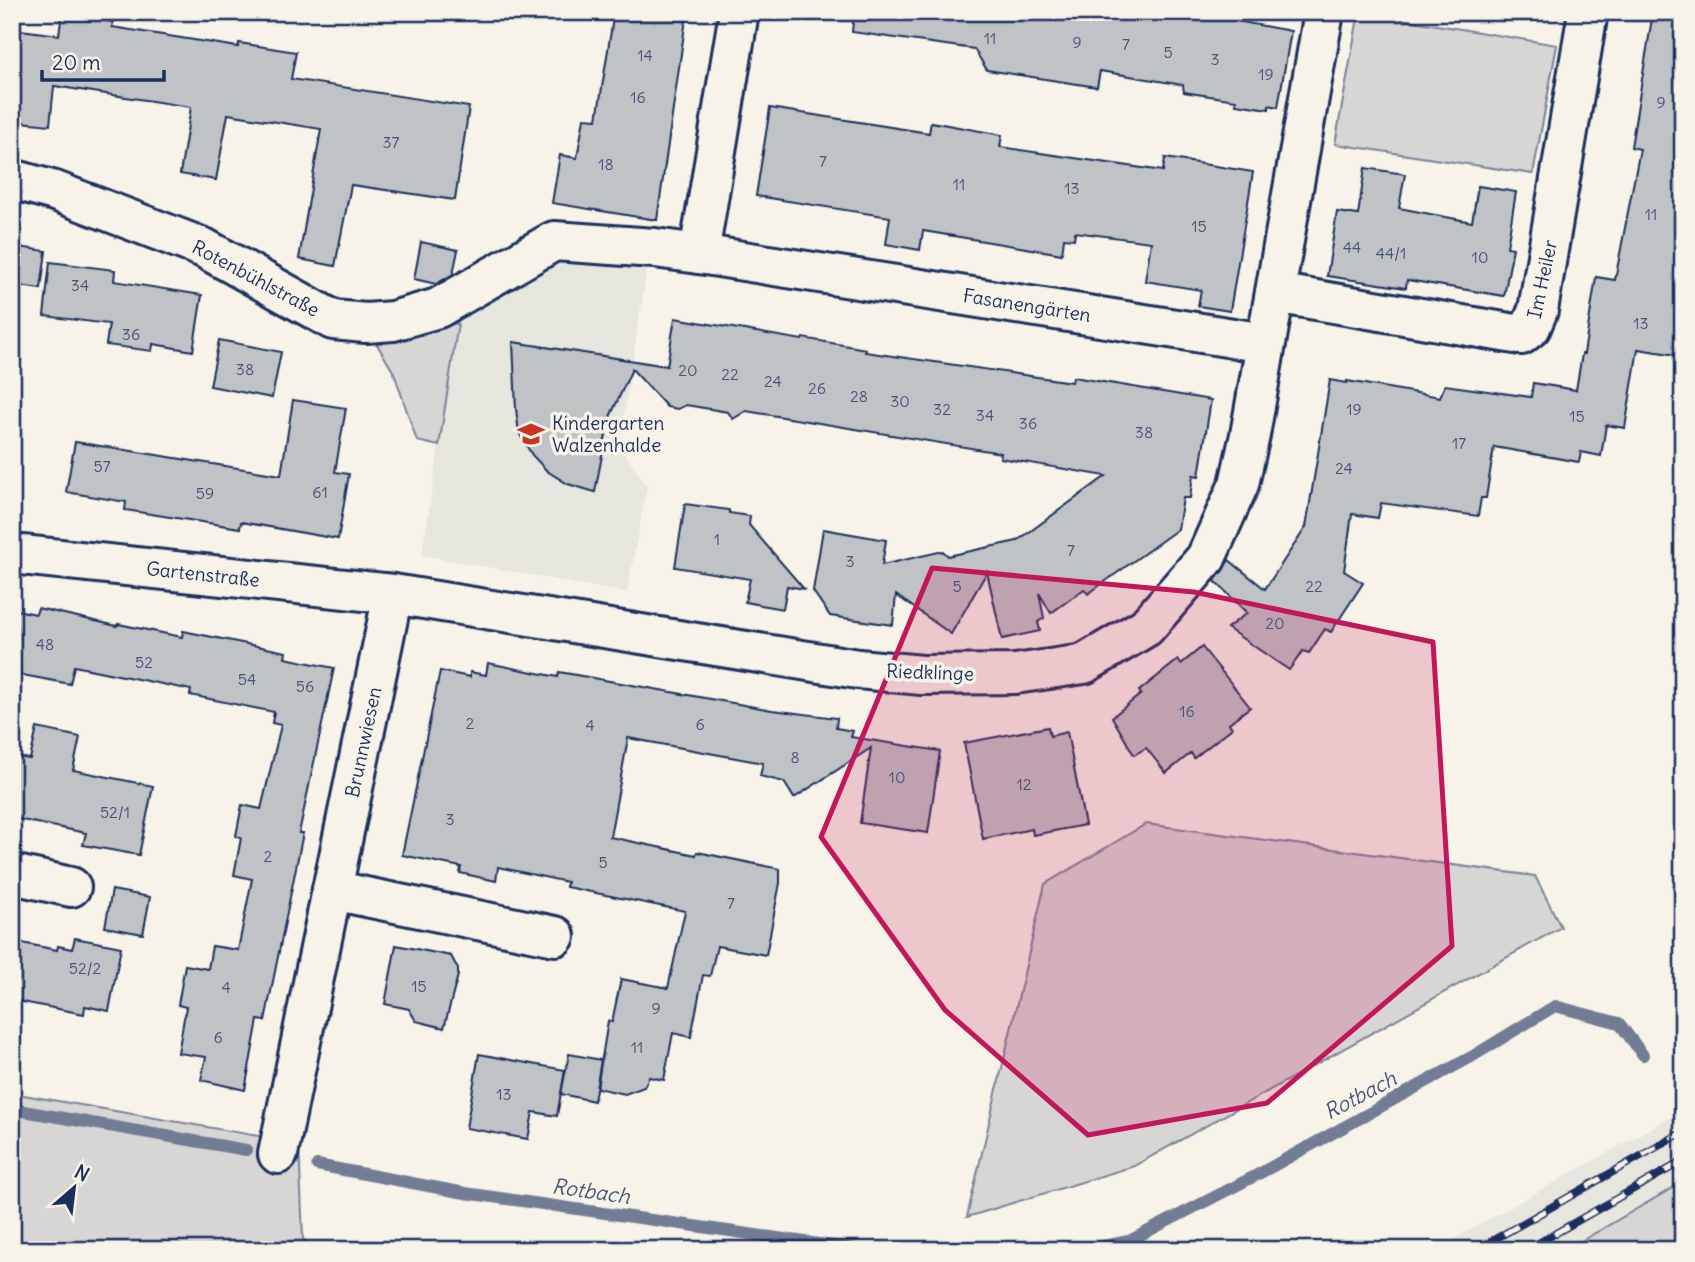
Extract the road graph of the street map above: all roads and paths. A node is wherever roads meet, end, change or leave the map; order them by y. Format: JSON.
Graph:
{"nodes":[{"id":1,"x":739,"y":12,"type":"edge"},
{"id":2,"x":1324,"y":12,"type":"edge"},
{"id":3,"x":1588,"y":12,"type":"edge"},
{"id":4,"x":12,"y":179,"type":"edge"},
{"id":5,"x":699,"y":254,"type":"junction"},
{"id":6,"x":1275,"y":293,"type":"junction"},
{"id":7,"x":1265,"y":343,"type":"junction"},
{"id":8,"x":12,"y":554,"type":"edge"},
{"id":9,"x":393,"y":594,"type":"junction"},
{"id":10,"x":12,"y":874,"type":"edge"},
{"id":11,"x":71,"y":887,"type":"dead end"},
{"id":12,"x":332,"y":890,"type":"junction"},
{"id":13,"x":555,"y":936,"type":"dead end"},
{"id":14,"x":278,"y":1154,"type":"dead end"}],
"edges":[{"from":1,"to":5,"type":"street"},
{"from":2,"to":6,"type":"street"},
{"from":3,"to":6,"type":"street","name":"Im Heiler"},
{"from":4,"to":5,"type":"street","name":"Rotenbühlstraße"},
{"from":5,"to":7,"type":"street","name":"Fasanengärten"},
{"from":6,"to":7,"type":"street"},
{"from":7,"to":9,"type":"street","name":"Riedklinge"},
{"from":8,"to":9,"type":"street","name":"Gartenstraße"},
{"from":9,"to":12,"type":"street","name":"Brunnwiesen"},
{"from":10,"to":11,"type":"street"},
{"from":12,"to":13,"type":"street"},
{"from":12,"to":14,"type":"street","name":"Brunnwiesen"}]}
